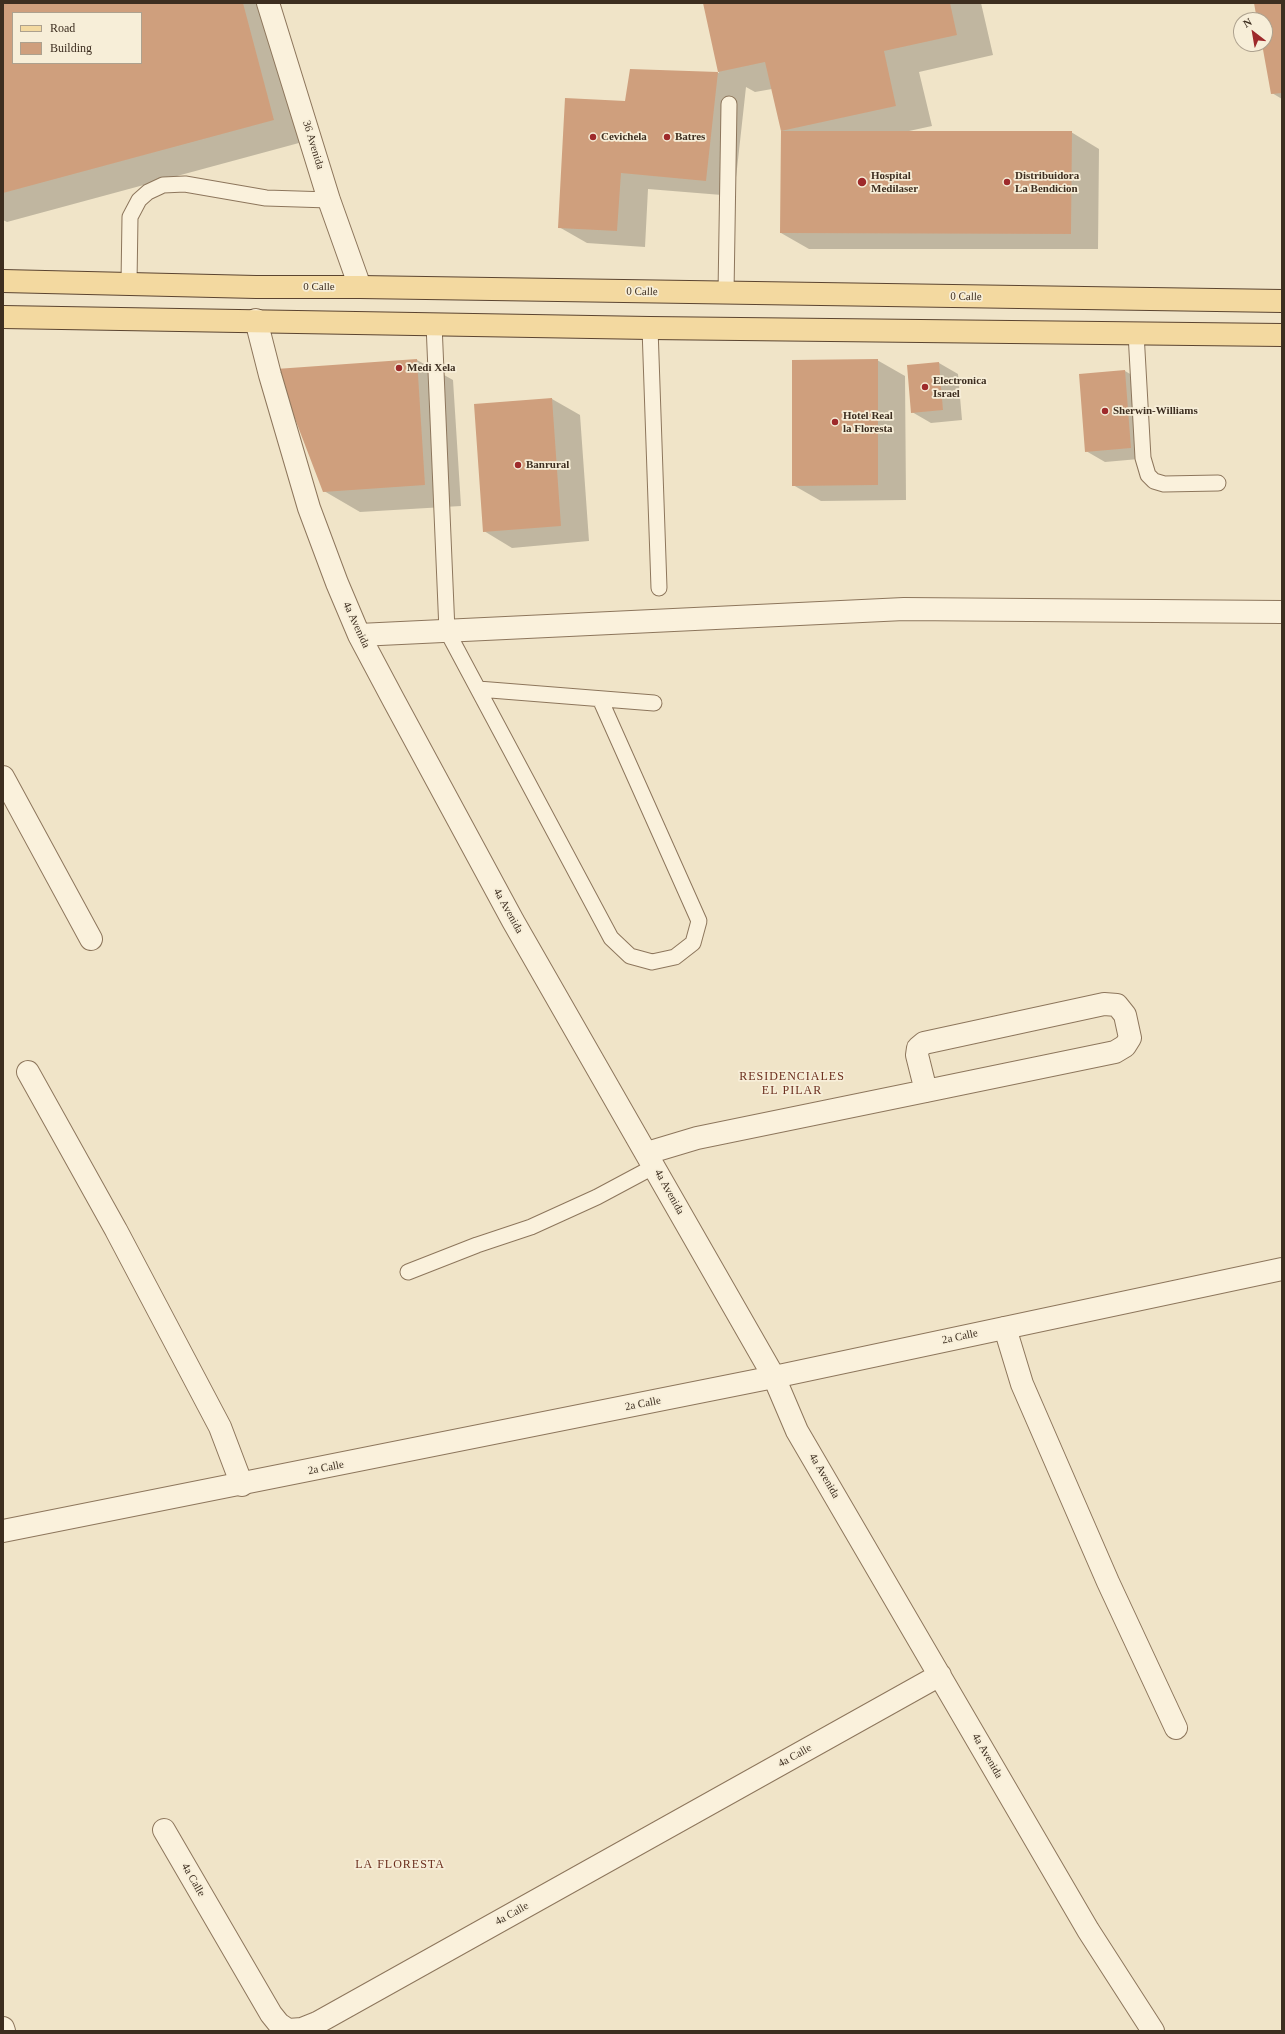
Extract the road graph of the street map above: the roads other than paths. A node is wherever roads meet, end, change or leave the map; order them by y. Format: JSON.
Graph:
{"nodes":[{"id":1,"x":268,"y":3,"type":"edge"},
{"id":2,"x":729,"y":104,"type":"dead end"},
{"id":3,"x":329,"y":200,"type":"junction"},
{"id":4,"x":3,"y":281,"type":"edge"},
{"id":5,"x":129,"y":283,"type":"junction"},
{"id":6,"x":360,"y":287,"type":"junction"},
{"id":7,"x":726,"y":293,"type":"junction"},
{"id":8,"x":1282,"y":301,"type":"edge"},
{"id":9,"x":3,"y":317,"type":"edge"},
{"id":10,"x":256,"y":320,"type":"junction"},
{"id":11,"x":434,"y":324,"type":"junction"},
{"id":12,"x":650,"y":328,"type":"junction"},
{"id":13,"x":1136,"y":333,"type":"junction"},
{"id":14,"x":1282,"y":335,"type":"edge"},
{"id":15,"x":1218,"y":483,"type":"dead end"},
{"id":16,"x":659,"y":588,"type":"dead end"},
{"id":17,"x":1282,"y":612,"type":"edge"},
{"id":18,"x":447,"y":631,"type":"junction"},
{"id":19,"x":359,"y":634,"type":"junction"},
{"id":20,"x":478,"y":689,"type":"junction"},
{"id":21,"x":600,"y":699,"type":"junction"},
{"id":22,"x":654,"y":703,"type":"dead end"},
{"id":23,"x":3,"y":777,"type":"edge"},
{"id":24,"x":91,"y":939,"type":"dead end"},
{"id":25,"x":28,"y":1072,"type":"dead end"},
{"id":26,"x":926,"y":1091,"type":"junction"},
{"id":27,"x":651,"y":1160,"type":"junction"},
{"id":28,"x":1282,"y":1269,"type":"edge"},
{"id":29,"x":408,"y":1272,"type":"dead end"},
{"id":30,"x":1005,"y":1328,"type":"junction"},
{"id":31,"x":774,"y":1377,"type":"junction"},
{"id":32,"x":242,"y":1485,"type":"junction"},
{"id":33,"x":3,"y":1531,"type":"edge"},
{"id":34,"x":940,"y":1675,"type":"junction"},
{"id":35,"x":1176,"y":1728,"type":"dead end"},
{"id":36,"x":164,"y":1830,"type":"dead end"},
{"id":37,"x":3,"y":2028,"type":"edge"},
{"id":38,"x":4,"y":2031,"type":"edge"},
{"id":39,"x":1153,"y":2031,"type":"edge"}],
"edges":[{"from":1,"to":3,"type":"street","name":"36 Avenida"},
{"from":2,"to":7,"type":"lane"},
{"from":3,"to":5,"type":"lane"},
{"from":3,"to":6,"type":"street","name":"36 Avenida"},
{"from":4,"to":5,"type":"main road","name":"0 Calle"},
{"from":5,"to":6,"type":"main road","name":"0 Calle"},
{"from":6,"to":7,"type":"main road","name":"0 Calle"},
{"from":7,"to":8,"type":"main road","name":"0 Calle"},
{"from":9,"to":10,"type":"main road"},
{"from":10,"to":11,"type":"main road"},
{"from":10,"to":19,"type":"street","name":"4a Avenida"},
{"from":11,"to":12,"type":"main road"},
{"from":11,"to":18,"type":"lane"},
{"from":12,"to":13,"type":"main road"},
{"from":12,"to":16,"type":"lane"},
{"from":13,"to":14,"type":"main road"},
{"from":13,"to":15,"type":"lane"},
{"from":17,"to":18,"type":"street"},
{"from":18,"to":19,"type":"street"},
{"from":18,"to":20,"type":"lane"},
{"from":19,"to":27,"type":"street","name":"4a Avenida"},
{"from":20,"to":21,"type":"lane"},
{"from":20,"to":21,"type":"lane"},
{"from":21,"to":22,"type":"lane"},
{"from":23,"to":24,"type":"street"},
{"from":25,"to":32,"type":"street"},
{"from":26,"to":26,"type":"street"},
{"from":26,"to":27,"type":"street"},
{"from":27,"to":29,"type":"lane"},
{"from":27,"to":31,"type":"street","name":"4a Avenida"},
{"from":28,"to":30,"type":"street","name":"2a Calle"},
{"from":30,"to":31,"type":"street","name":"2a Calle"},
{"from":30,"to":35,"type":"street"},
{"from":31,"to":32,"type":"street","name":"2a Calle"},
{"from":31,"to":34,"type":"street","name":"4a Avenida"},
{"from":32,"to":33,"type":"street","name":"2a Calle"},
{"from":34,"to":36,"type":"street","name":"4a Calle"},
{"from":34,"to":39,"type":"street","name":"4a Avenida"},
{"from":37,"to":38,"type":"street"}]}
